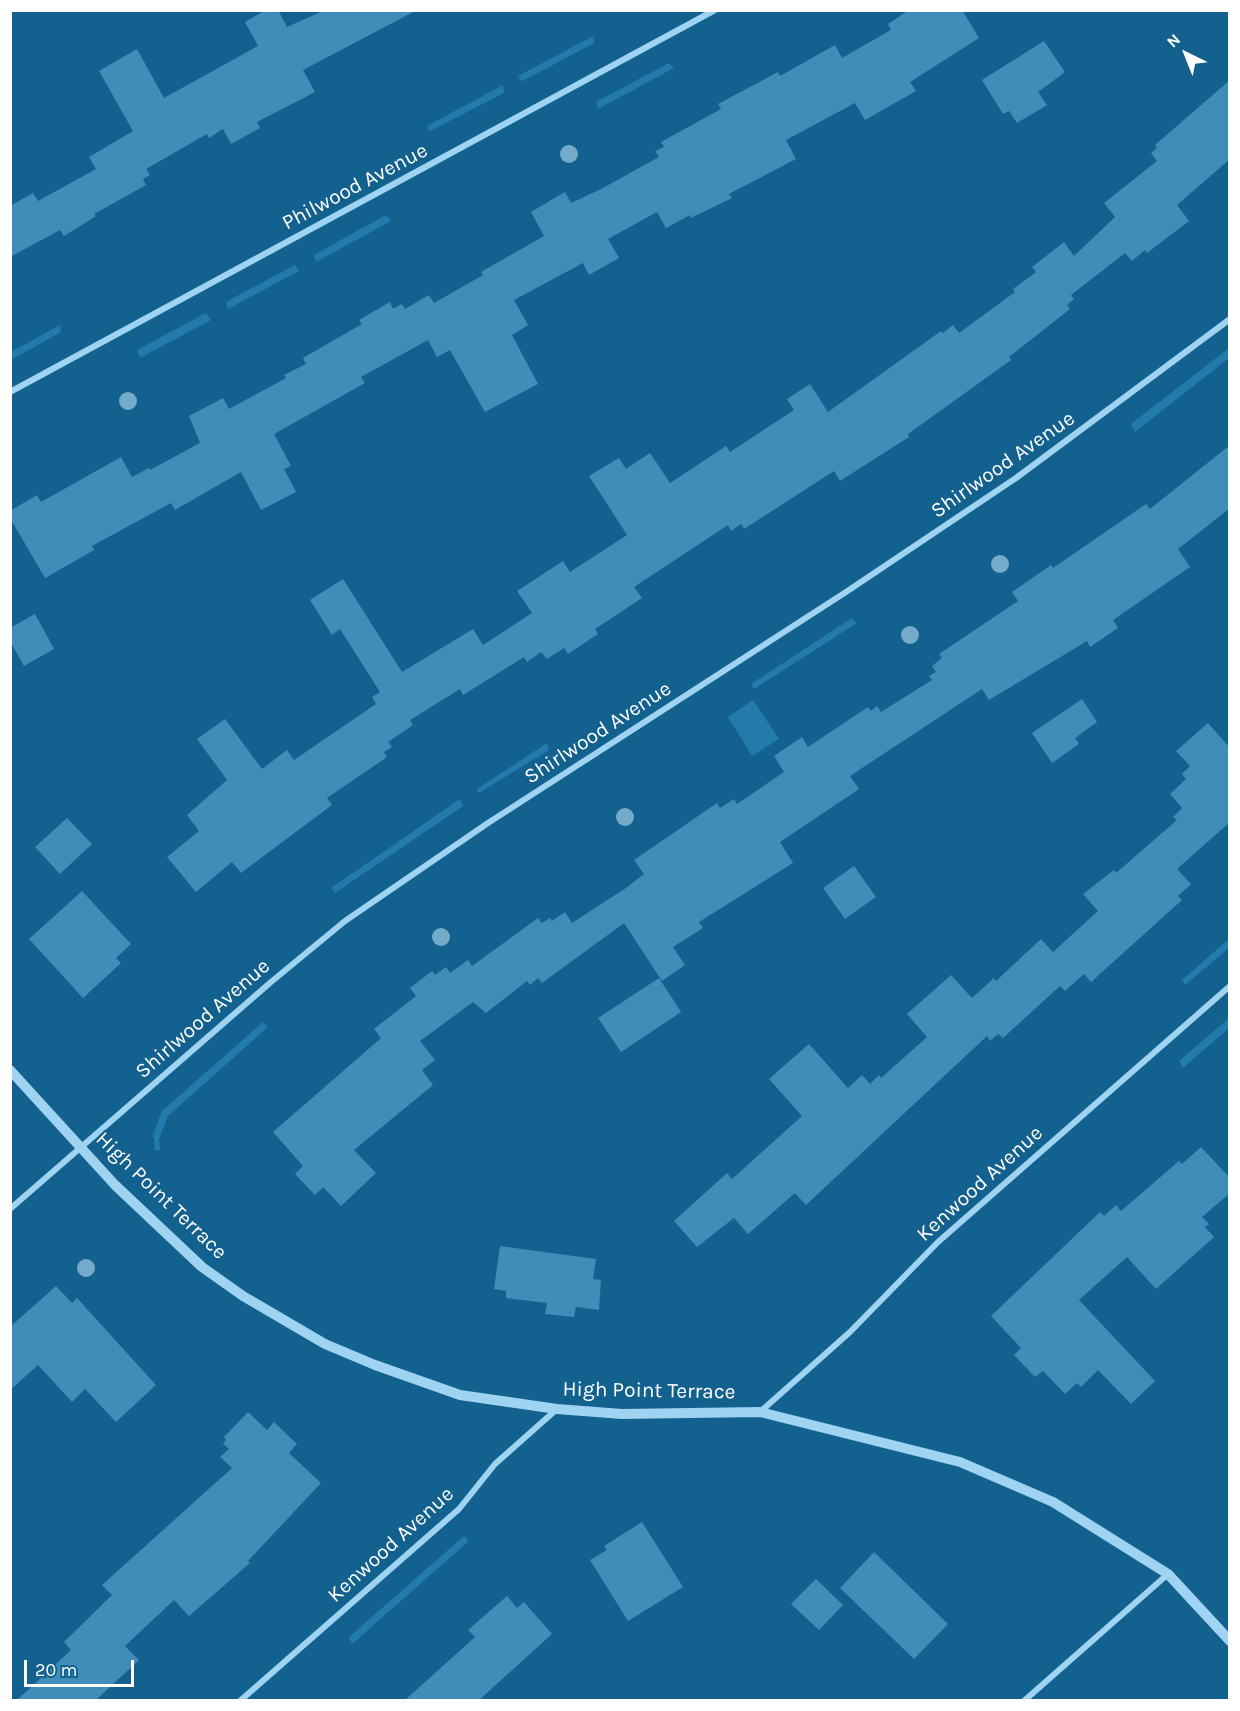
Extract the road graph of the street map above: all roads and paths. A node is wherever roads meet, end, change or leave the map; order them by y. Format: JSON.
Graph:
{"nodes":[{"id":1,"x":715,"y":10,"type":"edge"},
{"id":2,"x":1230,"y":319,"type":"edge"},
{"id":3,"x":10,"y":392,"type":"edge"},
{"id":4,"x":1230,"y":986,"type":"edge"},
{"id":5,"x":10,"y":1070,"type":"edge"},
{"id":6,"x":81,"y":1147,"type":"junction"},
{"id":7,"x":10,"y":1209,"type":"edge"},
{"id":8,"x":556,"y":1409,"type":"junction"},
{"id":9,"x":760,"y":1413,"type":"junction"},
{"id":10,"x":1168,"y":1574,"type":"junction"},
{"id":11,"x":1230,"y":1641,"type":"edge"},
{"id":12,"x":241,"y":1701,"type":"edge"},
{"id":13,"x":1025,"y":1701,"type":"edge"}],
"edges":[{"from":1,"to":3,"type":"street","name":"Philwood Avenue"},
{"from":2,"to":6,"type":"street","name":"Shirlwood Avenue"},
{"from":4,"to":9,"type":"street","name":"Kenwood Avenue"},
{"from":5,"to":6,"type":"street","name":"High Point Terrace"},
{"from":6,"to":7,"type":"street","name":"Shirlwood Avenue"},
{"from":6,"to":8,"type":"street","name":"High Point Terrace"},
{"from":8,"to":9,"type":"street","name":"High Point Terrace"},
{"from":8,"to":12,"type":"street","name":"Kenwood Avenue"},
{"from":9,"to":10,"type":"street","name":"High Point Terrace"},
{"from":10,"to":11,"type":"street","name":"High Point Terrace"},
{"from":10,"to":13,"type":"street"}]}
